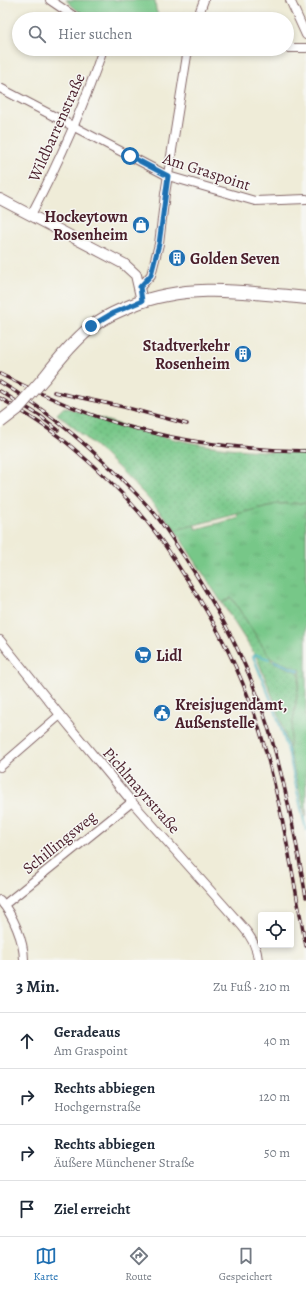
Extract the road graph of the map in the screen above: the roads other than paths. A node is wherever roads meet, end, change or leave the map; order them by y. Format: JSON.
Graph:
{"nodes":[{"id":1,"x":50,"y":0,"type":"edge"},
{"id":2,"x":204,"y":0,"type":"edge"},
{"id":3,"x":290,"y":0,"type":"edge"},
{"id":4,"x":68,"y":12,"type":"edge"},
{"id":5,"x":199,"y":12,"type":"edge"},
{"id":6,"x":306,"y":35,"type":"edge"},
{"id":7,"x":294,"y":48,"type":"edge"},
{"id":8,"x":306,"y":48,"type":"edge"},
{"id":9,"x":101,"y":56,"type":"edge"},
{"id":10,"x":187,"y":56,"type":"edge"},
{"id":11,"x":0,"y":88,"type":"edge"},
{"id":12,"x":73,"y":127,"type":"junction"},
{"id":13,"x":168,"y":176,"type":"junction"},
{"id":14,"x":0,"y":199,"type":"edge"},
{"id":15,"x":306,"y":199,"type":"edge"},
{"id":16,"x":31,"y":215,"type":"junction"},
{"id":17,"x":140,"y":287,"type":"junction"},
{"id":18,"x":306,"y":298,"type":"edge"},
{"id":19,"x":142,"y":301,"type":"junction"},
{"id":20,"x":0,"y":422,"type":"edge"},
{"id":21,"x":0,"y":640,"type":"edge"},
{"id":22,"x":60,"y":715,"type":"junction"},
{"id":23,"x":0,"y":767,"type":"edge"},
{"id":24,"x":132,"y":802,"type":"junction"},
{"id":25,"x":2,"y":902,"type":"edge"},
{"id":26,"x":24,"y":960,"type":"edge"},
{"id":27,"x":258,"y":960,"type":"edge"}],
"edges":[{"from":1,"to":4,"type":"street"},
{"from":2,"to":5,"type":"street"},
{"from":3,"to":6,"type":"street"},
{"from":7,"to":8,"type":"street"},
{"from":9,"to":12,"type":"street","name":"Wildbarrenstraße"},
{"from":10,"to":13,"type":"street"},
{"from":11,"to":12,"type":"street","name":"Am Graspoint"},
{"from":12,"to":13,"type":"street","name":"Am Graspoint"},
{"from":12,"to":16,"type":"street","name":"Wildbarrenstraße"},
{"from":13,"to":15,"type":"street","name":"Am Graspoint"},
{"from":13,"to":17,"type":"street"},
{"from":14,"to":16,"type":"street"},
{"from":16,"to":17,"type":"street"},
{"from":17,"to":19,"type":"street"},
{"from":18,"to":19,"type":"main road"},
{"from":19,"to":20,"type":"main road","bridge":true},
{"from":21,"to":22,"type":"street","name":"Pichlmayrstraße"},
{"from":22,"to":23,"type":"street"},
{"from":22,"to":24,"type":"street","name":"Pichlmayrstraße"},
{"from":24,"to":25,"type":"street","name":"Schillingsweg"},
{"from":24,"to":27,"type":"street","name":"Pichlmayrstraße"},
{"from":25,"to":26,"type":"street"}]}
